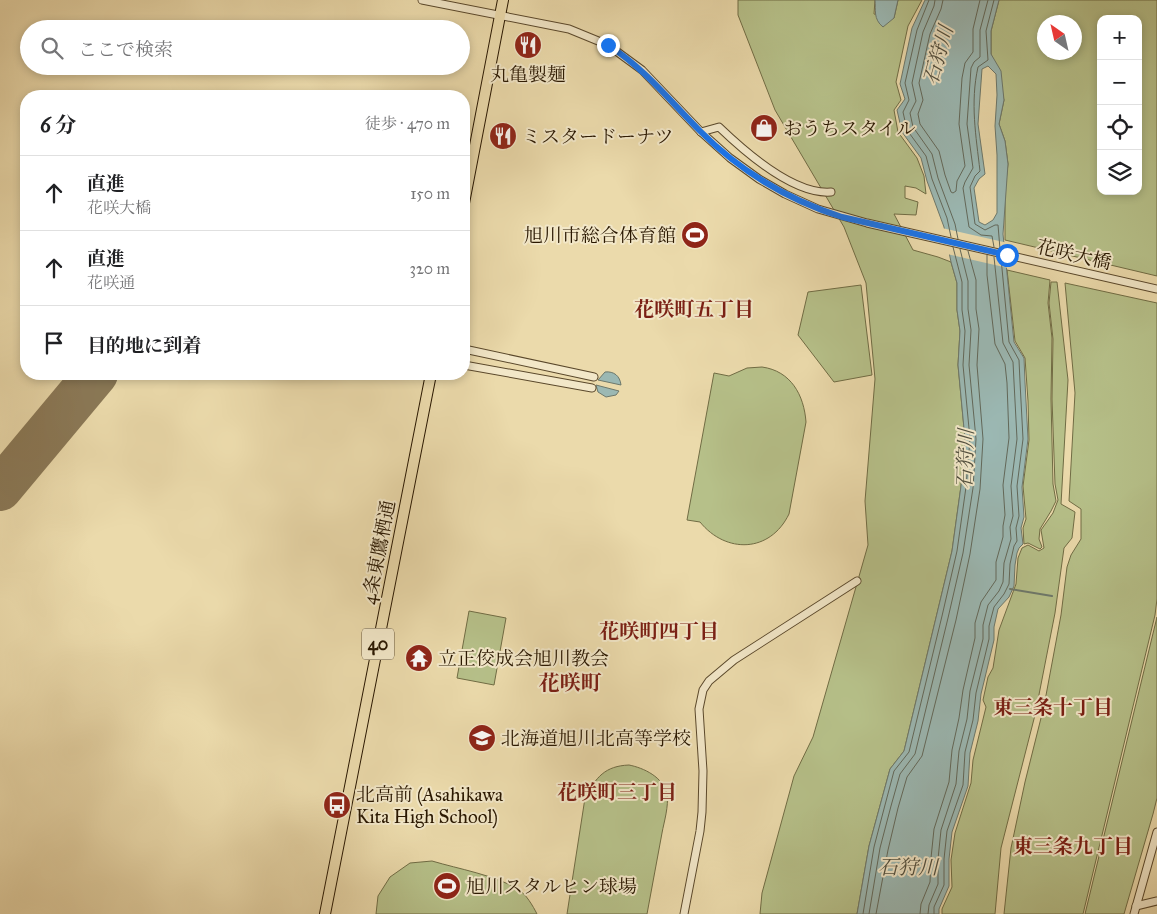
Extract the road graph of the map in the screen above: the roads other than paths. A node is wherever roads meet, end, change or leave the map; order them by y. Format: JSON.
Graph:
{"nodes":[{"id":1,"x":422,"y":0,"type":"edge"},
{"id":2,"x":503,"y":0,"type":"edge"},
{"id":3,"x":500,"y":15,"type":"junction"},
{"id":4,"x":701,"y":132,"type":"junction"},
{"id":5,"x":470,"y":172,"type":"edge"},
{"id":6,"x":831,"y":192,"type":"dead end"},
{"id":7,"x":1157,"y":290,"type":"edge"},
{"id":8,"x":470,"y":350,"type":"edge"},
{"id":9,"x":470,"y":366,"type":"edge"},
{"id":10,"x":594,"y":376,"type":"dead end"},
{"id":11,"x":429,"y":380,"type":"edge"},
{"id":12,"x":592,"y":388,"type":"dead end"},
{"id":13,"x":857,"y":581,"type":"dead end"},
{"id":14,"x":1156,"y":837,"type":"edge"},
{"id":15,"x":1157,"y":901,"type":"edge"},
{"id":16,"x":1136,"y":906,"type":"junction"},
{"id":17,"x":325,"y":914,"type":"edge"},
{"id":18,"x":684,"y":914,"type":"edge"},
{"id":19,"x":1134,"y":914,"type":"edge"}],
"edges":[{"from":1,"to":3,"type":"street","name":"花咲大橋"},
{"from":2,"to":3,"type":"highway"},
{"from":3,"to":4,"type":"street","name":"花咲大橋"},
{"from":3,"to":5,"type":"highway"},
{"from":4,"to":6,"type":"street"},
{"from":4,"to":7,"type":"street","name":"花咲大橋"},
{"from":8,"to":10,"type":"street"},
{"from":9,"to":12,"type":"street"},
{"from":11,"to":17,"type":"highway","name":"4条東鷹栖通","number":"40"},
{"from":13,"to":18,"type":"street"},
{"from":14,"to":16,"type":"street"},
{"from":15,"to":16,"type":"street"},
{"from":16,"to":19,"type":"street"}]}
